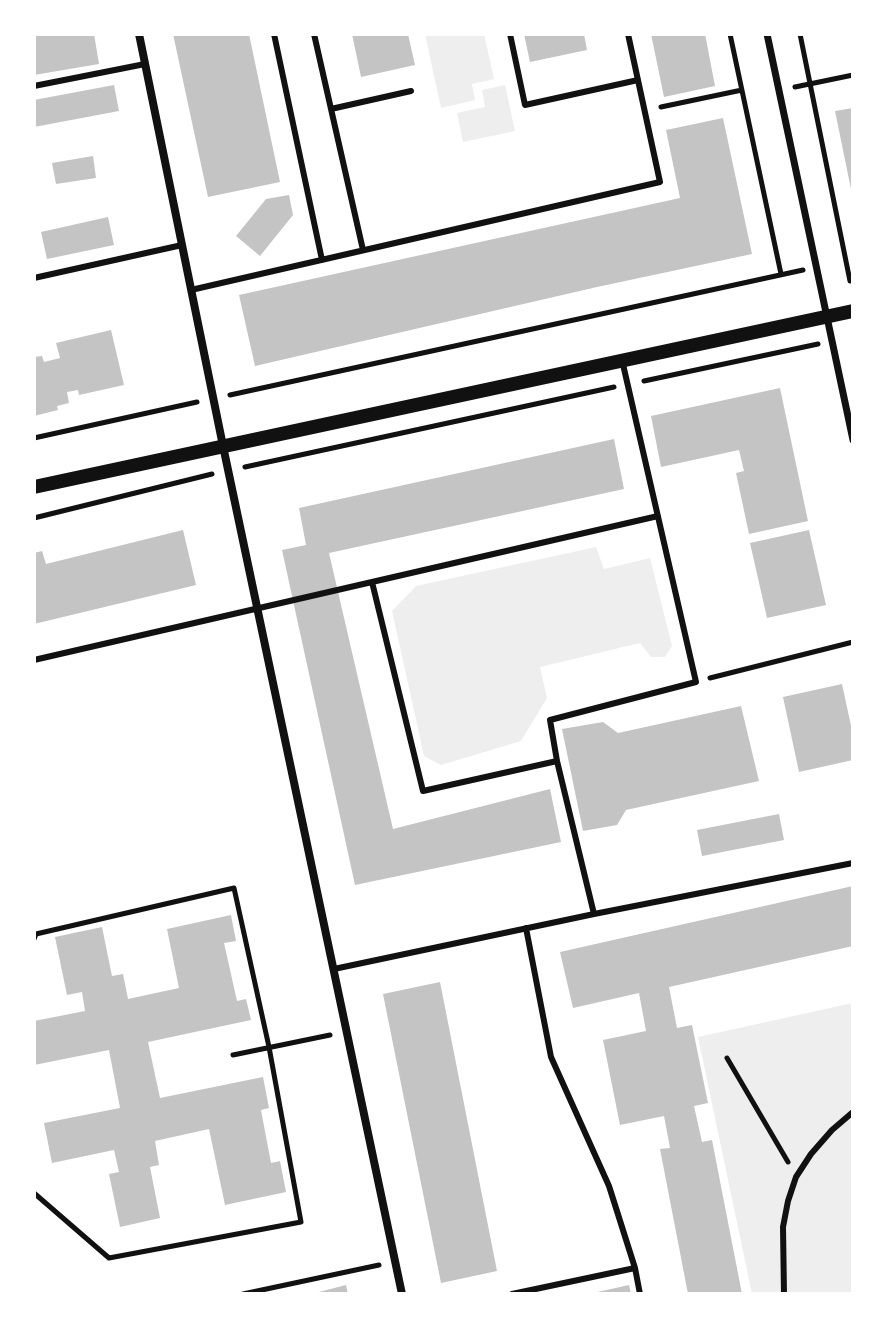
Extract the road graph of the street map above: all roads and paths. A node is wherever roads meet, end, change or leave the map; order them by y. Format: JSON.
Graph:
{"nodes":[{"id":1,"x":139,"y":34,"type":"edge"},
{"id":2,"x":274,"y":34,"type":"edge"},
{"id":3,"x":314,"y":34,"type":"edge"},
{"id":4,"x":510,"y":34,"type":"edge"},
{"id":5,"x":628,"y":34,"type":"edge"},
{"id":6,"x":730,"y":34,"type":"edge"},
{"id":7,"x":767,"y":34,"type":"edge"},
{"id":8,"x":800,"y":34,"type":"edge"},
{"id":9,"x":145,"y":64,"type":"junction"},
{"id":10,"x":853,"y":75,"type":"edge"},
{"id":11,"x":638,"y":80,"type":"junction"},
{"id":12,"x":810,"y":84,"type":"junction"},
{"id":13,"x":34,"y":86,"type":"edge"},
{"id":14,"x":742,"y":90,"type":"junction"},
{"id":15,"x":779,"y":90,"type":"junction"},
{"id":16,"x":411,"y":91,"type":"dead end"},
{"id":17,"x":331,"y":109,"type":"junction"},
{"id":18,"x":645,"y":110,"type":"junction"},
{"id":19,"x":182,"y":245,"type":"junction"},
{"id":20,"x":363,"y":250,"type":"junction"},
{"id":21,"x":322,"y":260,"type":"junction"},
{"id":22,"x":816,"y":267,"type":"junction"},
{"id":23,"x":781,"y":274,"type":"junction"},
{"id":24,"x":34,"y":278,"type":"edge"},
{"id":25,"x":850,"y":281,"type":"dead end"},
{"id":26,"x":191,"y":290,"type":"junction"},
{"id":27,"x":853,"y":311,"type":"edge"},
{"id":28,"x":827,"y":316,"type":"junction"},
{"id":29,"x":832,"y":341,"type":"junction"},
{"id":30,"x":622,"y":360,"type":"junction"},
{"id":31,"x":628,"y":384,"type":"junction"},
{"id":32,"x":214,"y":399,"type":"junction"},
{"id":33,"x":34,"y":438,"type":"edge"},
{"id":34,"x":853,"y":440,"type":"edge"},
{"id":35,"x":223,"y":446,"type":"junction"},
{"id":36,"x":228,"y":470,"type":"junction"},
{"id":37,"x":34,"y":487,"type":"edge"},
{"id":38,"x":658,"y":516,"type":"junction"},
{"id":39,"x":34,"y":518,"type":"edge"},
{"id":40,"x":372,"y":582,"type":"junction"},
{"id":41,"x":258,"y":609,"type":"junction"},
{"id":42,"x":853,"y":642,"type":"edge"},
{"id":43,"x":34,"y":660,"type":"edge"},
{"id":44,"x":696,"y":682,"type":"junction"},
{"id":45,"x":557,"y":761,"type":"junction"},
{"id":46,"x":853,"y":863,"type":"edge"},
{"id":47,"x":594,"y":914,"type":"junction"},
{"id":48,"x":526,"y":928,"type":"junction"},
{"id":49,"x":34,"y":939,"type":"edge"},
{"id":50,"x":334,"y":969,"type":"junction"},
{"id":51,"x":347,"y":1032,"type":"junction"},
{"id":52,"x":269,"y":1047,"type":"junction"},
{"id":53,"x":233,"y":1055,"type":"dead end"},
{"id":54,"x":727,"y":1058,"type":"dead end"},
{"id":55,"x":853,"y":1112,"type":"edge"},
{"id":56,"x":796,"y":1177,"type":"junction"},
{"id":57,"x":34,"y":1193,"type":"edge"},
{"id":58,"x":396,"y":1262,"type":"junction"},
{"id":59,"x":635,"y":1268,"type":"junction"},
{"id":60,"x":243,"y":1294,"type":"edge"},
{"id":61,"x":402,"y":1294,"type":"edge"},
{"id":62,"x":512,"y":1294,"type":"edge"},
{"id":63,"x":640,"y":1294,"type":"edge"},
{"id":64,"x":784,"y":1294,"type":"edge"}],
"edges":[{"from":1,"to":9,"type":"street"},
{"from":2,"to":21,"type":"lane"},
{"from":3,"to":17,"type":"lane"},
{"from":4,"to":11,"type":"lane"},
{"from":5,"to":11,"type":"lane"},
{"from":6,"to":14,"type":"path"},
{"from":7,"to":15,"type":"street"},
{"from":8,"to":12,"type":"path"},
{"from":9,"to":13,"type":"lane"},
{"from":9,"to":19,"type":"street"},
{"from":10,"to":12,"type":"path"},
{"from":11,"to":18,"type":"lane"},
{"from":12,"to":15,"type":"path"},
{"from":12,"to":25,"type":"path"},
{"from":14,"to":18,"type":"path"},
{"from":14,"to":23,"type":"path"},
{"from":15,"to":22,"type":"street"},
{"from":16,"to":17,"type":"lane"},
{"from":17,"to":20,"type":"lane"},
{"from":18,"to":20,"type":"lane"},
{"from":19,"to":24,"type":"lane"},
{"from":19,"to":26,"type":"street"},
{"from":20,"to":21,"type":"lane"},
{"from":21,"to":26,"type":"lane"},
{"from":22,"to":23,"type":"path"},
{"from":22,"to":28,"type":"street"},
{"from":23,"to":32,"type":"path"},
{"from":26,"to":32,"type":"street"},
{"from":27,"to":28,"type":"street"},
{"from":28,"to":29,"type":"street"},
{"from":28,"to":30,"type":"street"},
{"from":29,"to":31,"type":"path"},
{"from":29,"to":34,"type":"street"},
{"from":30,"to":31,"type":"lane"},
{"from":30,"to":35,"type":"street"},
{"from":31,"to":36,"type":"path"},
{"from":31,"to":38,"type":"lane"},
{"from":32,"to":33,"type":"path"},
{"from":32,"to":35,"type":"street"},
{"from":35,"to":36,"type":"street"},
{"from":35,"to":37,"type":"street"},
{"from":36,"to":39,"type":"path"},
{"from":36,"to":41,"type":"street"},
{"from":38,"to":40,"type":"lane"},
{"from":38,"to":44,"type":"lane"},
{"from":40,"to":41,"type":"lane"},
{"from":40,"to":45,"type":"lane"},
{"from":41,"to":43,"type":"lane"},
{"from":41,"to":50,"type":"street"},
{"from":42,"to":44,"type":"path"},
{"from":44,"to":45,"type":"lane"},
{"from":45,"to":47,"type":"lane"},
{"from":46,"to":47,"type":"lane"},
{"from":47,"to":48,"type":"lane"},
{"from":48,"to":50,"type":"lane"},
{"from":48,"to":59,"type":"lane"},
{"from":49,"to":52,"type":"path"},
{"from":50,"to":51,"type":"street"},
{"from":51,"to":52,"type":"path"},
{"from":51,"to":58,"type":"street"},
{"from":52,"to":53,"type":"path"},
{"from":52,"to":57,"type":"path"},
{"from":54,"to":56,"type":"path"},
{"from":55,"to":56,"type":"lane"},
{"from":56,"to":64,"type":"lane"},
{"from":58,"to":60,"type":"path"},
{"from":58,"to":61,"type":"street"},
{"from":59,"to":62,"type":"lane"},
{"from":59,"to":63,"type":"lane"}]}
